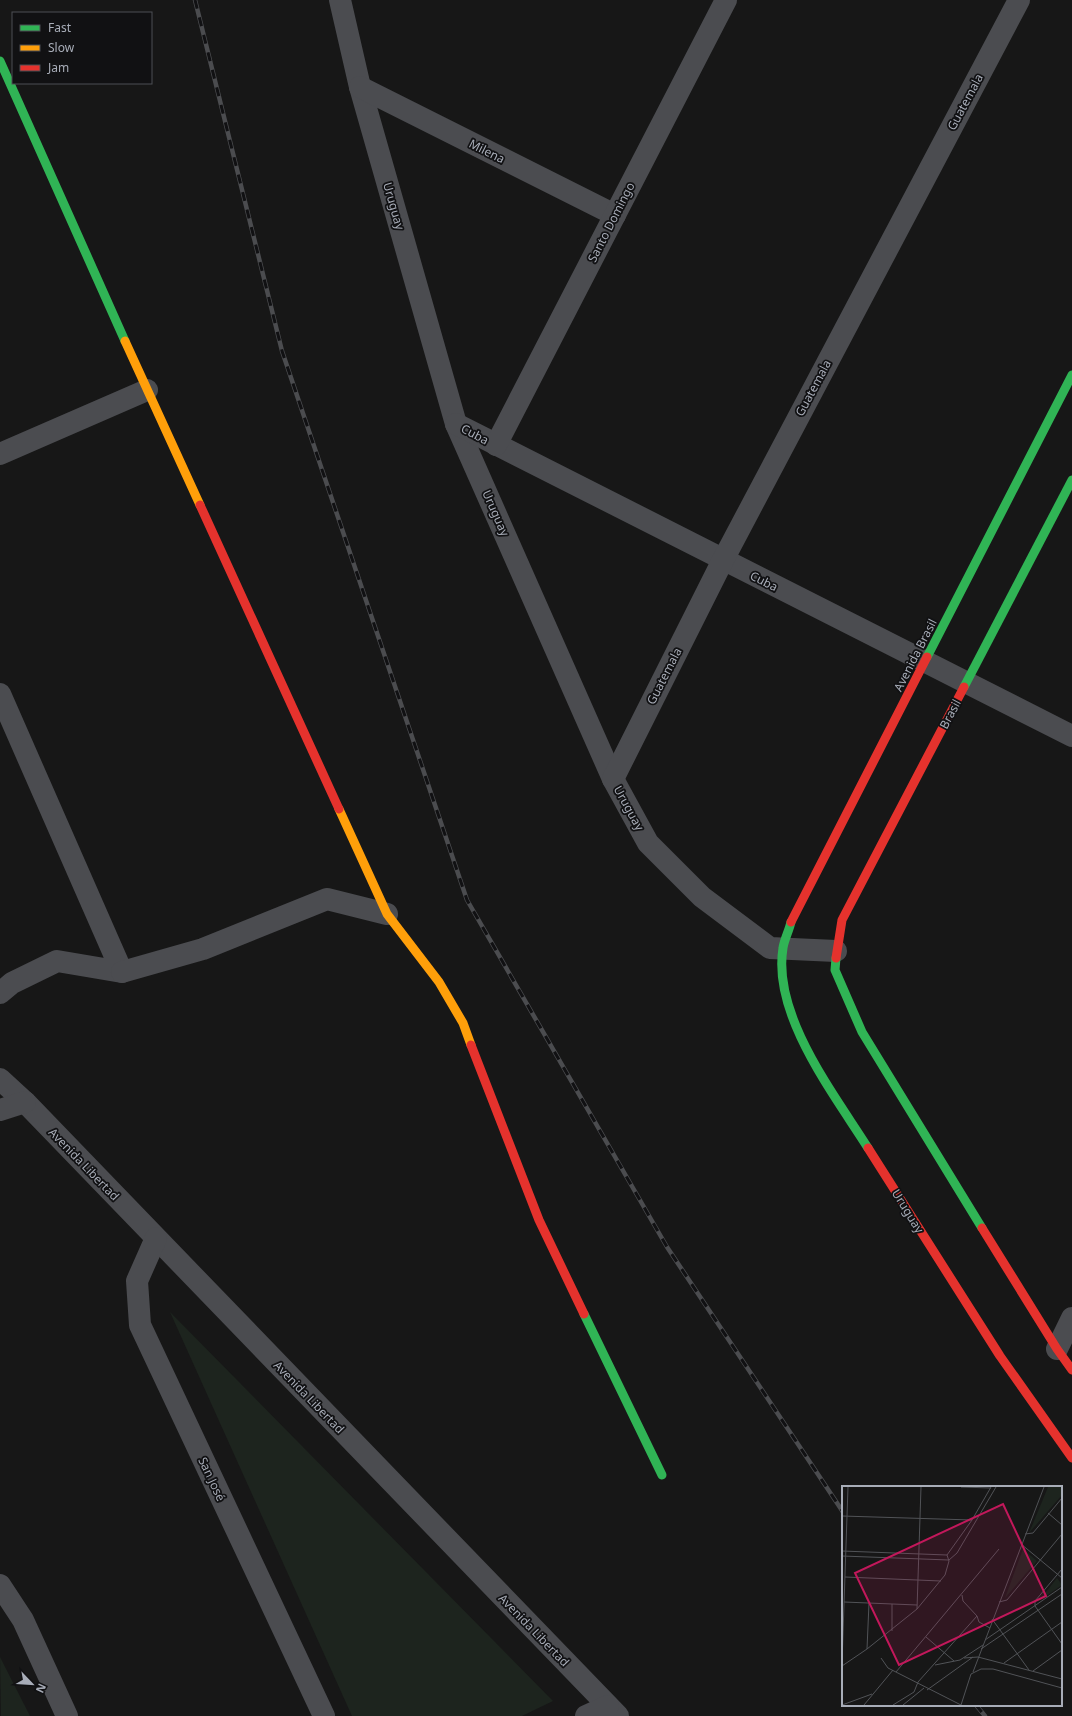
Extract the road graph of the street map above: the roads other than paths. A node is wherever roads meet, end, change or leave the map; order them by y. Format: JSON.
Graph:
{"nodes":[{"id":1,"x":340,"y":0,"type":"edge"},
{"id":2,"x":726,"y":0,"type":"edge"},
{"id":3,"x":1019,"y":0,"type":"edge"},
{"id":4,"x":0,"y":61,"type":"edge"},
{"id":5,"x":360,"y":87,"type":"junction"},
{"id":6,"x":615,"y":215,"type":"junction"},
{"id":7,"x":1072,"y":375,"type":"edge"},
{"id":8,"x":147,"y":390,"type":"junction"},
{"id":9,"x":456,"y":424,"type":"junction"},
{"id":10,"x":496,"y":445,"type":"junction"},
{"id":11,"x":0,"y":454,"type":"edge"},
{"id":12,"x":1072,"y":480,"type":"edge"},
{"id":13,"x":722,"y":560,"type":"junction"},
{"id":14,"x":925,"y":662,"type":"junction"},
{"id":15,"x":967,"y":682,"type":"junction"},
{"id":16,"x":0,"y":694,"type":"edge"},
{"id":17,"x":1072,"y":736,"type":"edge"},
{"id":18,"x":613,"y":779,"type":"junction"},
{"id":19,"x":387,"y":914,"type":"junction"},
{"id":20,"x":783,"y":948,"type":"junction"},
{"id":21,"x":836,"y":951,"type":"junction"},
{"id":22,"x":122,"y":972,"type":"junction"},
{"id":23,"x":0,"y":993,"type":"edge"},
{"id":24,"x":0,"y":1079,"type":"edge"},
{"id":25,"x":25,"y":1102,"type":"junction"},
{"id":26,"x":0,"y":1110,"type":"edge"},
{"id":27,"x":156,"y":1238,"type":"junction"},
{"id":28,"x":1072,"y":1318,"type":"edge"},
{"id":29,"x":1057,"y":1349,"type":"junction"},
{"id":30,"x":1072,"y":1370,"type":"edge"},
{"id":31,"x":1072,"y":1458,"type":"edge"},
{"id":32,"x":662,"y":1475,"type":"dead end"},
{"id":33,"x":0,"y":1585,"type":"edge"},
{"id":34,"x":613,"y":1711,"type":"edge"},
{"id":35,"x":67,"y":1716,"type":"edge"},
{"id":36,"x":324,"y":1716,"type":"edge"},
{"id":37,"x":586,"y":1716,"type":"edge"}],
"edges":[{"from":1,"to":5,"type":"street","name":"Uruguay"},
{"from":2,"to":6,"type":"street","name":"Santo Domingo"},
{"from":3,"to":13,"type":"street","name":"Guatemala"},
{"from":4,"to":8,"type":"street"},
{"from":5,"to":6,"type":"street","name":"Milena"},
{"from":5,"to":9,"type":"street","name":"Uruguay"},
{"from":6,"to":10,"type":"street","name":"Santo Domingo"},
{"from":7,"to":14,"type":"street","name":"Avenida Brasil"},
{"from":8,"to":11,"type":"street"},
{"from":8,"to":19,"type":"street"},
{"from":9,"to":10,"type":"street","name":"Cuba"},
{"from":9,"to":18,"type":"street","name":"Uruguay"},
{"from":10,"to":13,"type":"street","name":"Cuba"},
{"from":12,"to":15,"type":"street","name":"Brasil"},
{"from":13,"to":14,"type":"street","name":"Cuba"},
{"from":13,"to":18,"type":"street","name":"Guatemala"},
{"from":14,"to":15,"type":"street","name":"Cuba"},
{"from":14,"to":20,"type":"street","name":"Avenida Brasil"},
{"from":15,"to":17,"type":"street","name":"Cuba"},
{"from":15,"to":21,"type":"street","name":"Brasil"},
{"from":16,"to":22,"type":"street"},
{"from":18,"to":20,"type":"street","name":"Uruguay"},
{"from":19,"to":22,"type":"street"},
{"from":19,"to":32,"type":"street"},
{"from":20,"to":21,"type":"street","name":"Uruguay"},
{"from":20,"to":31,"type":"street","name":"Uruguay"},
{"from":21,"to":29,"type":"street"},
{"from":22,"to":23,"type":"street"},
{"from":24,"to":25,"type":"street","name":"Avenida Libertad"},
{"from":25,"to":26,"type":"street"},
{"from":25,"to":27,"type":"street","name":"Avenida Libertad"},
{"from":27,"to":34,"type":"street","name":"Avenida Libertad"},
{"from":27,"to":36,"type":"street","name":"San José"},
{"from":28,"to":29,"type":"street"},
{"from":29,"to":30,"type":"street"},
{"from":33,"to":35,"type":"street"},
{"from":34,"to":37,"type":"street"}]}
